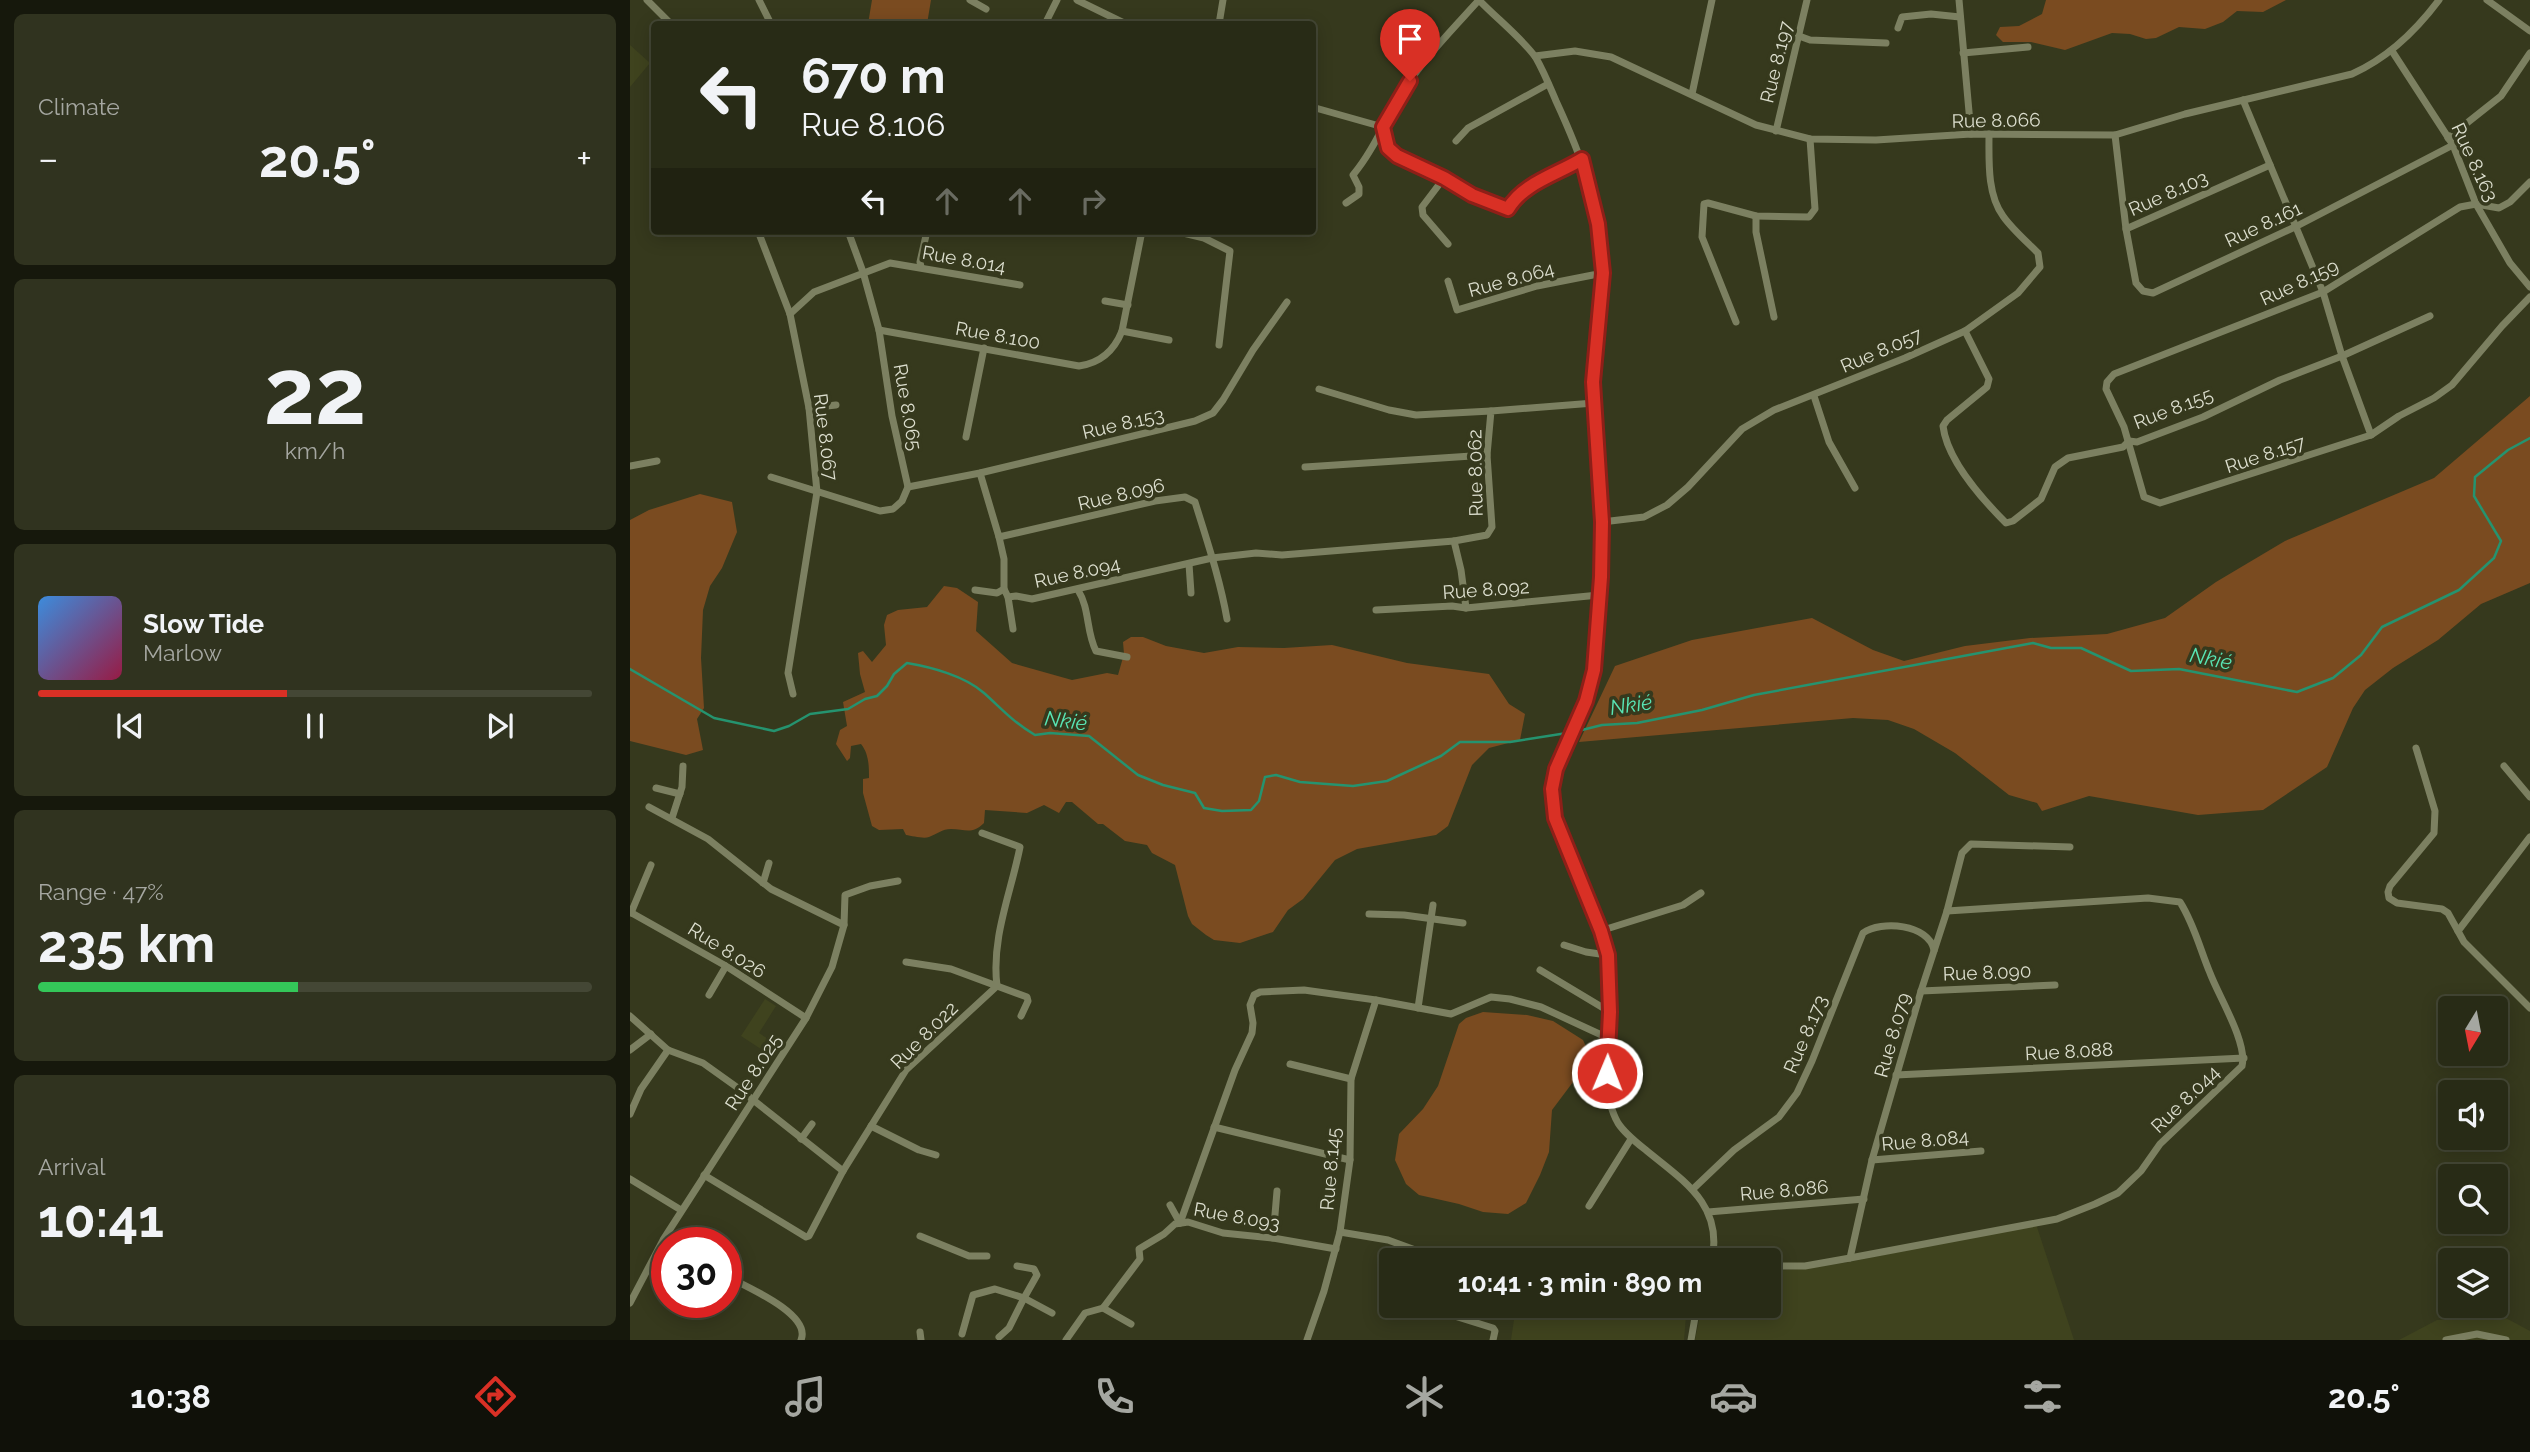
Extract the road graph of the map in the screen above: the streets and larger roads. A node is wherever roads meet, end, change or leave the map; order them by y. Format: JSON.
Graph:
{"nodes":[{"id":1,"x":759,"y":0,"type":"edge"},
{"id":2,"x":970,"y":0,"type":"edge"},
{"id":3,"x":1057,"y":0,"type":"edge"},
{"id":4,"x":1077,"y":0,"type":"edge"},
{"id":5,"x":1223,"y":0,"type":"edge"},
{"id":6,"x":1479,"y":0,"type":"edge"},
{"id":7,"x":1712,"y":0,"type":"edge"},
{"id":8,"x":1807,"y":0,"type":"edge"},
{"id":9,"x":1959,"y":0,"type":"edge"},
{"id":10,"x":2439,"y":0,"type":"edge"},
{"id":11,"x":2487,"y":0,"type":"edge"},
{"id":12,"x":651,"y":1,"type":"edge"},
{"id":13,"x":986,"y":9,"type":"dead end"},
{"id":14,"x":1960,"y":17,"type":"junction"},
{"id":15,"x":668,"y":21,"type":"edge"},
{"id":16,"x":770,"y":21,"type":"edge"},
{"id":17,"x":1046,"y":21,"type":"edge"},
{"id":18,"x":1120,"y":21,"type":"edge"},
{"id":19,"x":1220,"y":21,"type":"edge"},
{"id":20,"x":1898,"y":28,"type":"dead end"},
{"id":21,"x":2530,"y":31,"type":"edge"},
{"id":22,"x":1798,"y":36,"type":"junction"},
{"id":23,"x":1886,"y":43,"type":"dead end"},
{"id":24,"x":2028,"y":47,"type":"dead end"},
{"id":25,"x":2392,"y":51,"type":"junction"},
{"id":26,"x":1964,"y":53,"type":"junction"},
{"id":27,"x":2530,"y":53,"type":"edge"},
{"id":28,"x":1535,"y":56,"type":"junction"},
{"id":29,"x":1548,"y":84,"type":"junction"},
{"id":30,"x":1692,"y":94,"type":"junction"},
{"id":31,"x":2243,"y":100,"type":"junction"},
{"id":32,"x":1316,"y":108,"type":"edge"},
{"id":33,"x":1383,"y":127,"type":"junction"},
{"id":34,"x":1776,"y":131,"type":"junction"},
{"id":35,"x":1971,"y":134,"type":"junction"},
{"id":36,"x":1989,"y":134,"type":"junction"},
{"id":37,"x":2115,"y":135,"type":"junction"},
{"id":38,"x":2448,"y":138,"type":"junction"},
{"id":39,"x":1810,"y":139,"type":"junction"},
{"id":40,"x":1456,"y":141,"type":"dead end"},
{"id":41,"x":2453,"y":145,"type":"junction"},
{"id":42,"x":1582,"y":159,"type":"junction"},
{"id":43,"x":2270,"y":165,"type":"junction"},
{"id":44,"x":1444,"y":178,"type":"junction"},
{"id":45,"x":2530,"y":182,"type":"edge"},
{"id":46,"x":1346,"y":203,"type":"dead end"},
{"id":47,"x":2476,"y":204,"type":"junction"},
{"id":48,"x":1756,"y":216,"type":"junction"},
{"id":49,"x":2297,"y":226,"type":"junction"},
{"id":50,"x":2126,"y":229,"type":"junction"},
{"id":51,"x":760,"y":235,"type":"edge"},
{"id":52,"x":849,"y":235,"type":"edge"},
{"id":53,"x":926,"y":235,"type":"edge"},
{"id":54,"x":1141,"y":235,"type":"edge"},
{"id":55,"x":1192,"y":235,"type":"edge"},
{"id":56,"x":1448,"y":244,"type":"dead end"},
{"id":57,"x":921,"y":267,"type":"junction"},
{"id":58,"x":863,"y":272,"type":"junction"},
{"id":59,"x":1603,"y":273,"type":"junction"},
{"id":60,"x":1448,"y":281,"type":"dead end"},
{"id":61,"x":1020,"y":285,"type":"dead end"},
{"id":62,"x":2530,"y":286,"type":"edge"},
{"id":63,"x":2323,"y":292,"type":"junction"},
{"id":64,"x":2530,"y":297,"type":"edge"},
{"id":65,"x":1105,"y":301,"type":"dead end"},
{"id":66,"x":1287,"y":302,"type":"dead end"},
{"id":67,"x":1128,"y":305,"type":"junction"},
{"id":68,"x":790,"y":314,"type":"junction"},
{"id":69,"x":2430,"y":316,"type":"dead end"},
{"id":70,"x":1774,"y":317,"type":"dead end"},
{"id":71,"x":1736,"y":322,"type":"dead end"},
{"id":72,"x":879,"y":330,"type":"junction"},
{"id":73,"x":1122,"y":331,"type":"junction"},
{"id":74,"x":1965,"y":331,"type":"junction"},
{"id":75,"x":1169,"y":340,"type":"dead end"},
{"id":76,"x":1219,"y":345,"type":"dead end"},
{"id":77,"x":984,"y":348,"type":"junction"},
{"id":78,"x":2342,"y":356,"type":"junction"},
{"id":79,"x":1319,"y":389,"type":"dead end"},
{"id":80,"x":1814,"y":396,"type":"junction"},
{"id":81,"x":1594,"y":403,"type":"junction"},
{"id":82,"x":836,"y":405,"type":"dead end"},
{"id":83,"x":809,"y":408,"type":"junction"},
{"id":84,"x":1491,"y":411,"type":"junction"},
{"id":85,"x":2371,"y":435,"type":"junction"},
{"id":86,"x":966,"y":437,"type":"dead end"},
{"id":87,"x":2129,"y":441,"type":"junction"},
{"id":88,"x":1487,"y":455,"type":"junction"},
{"id":89,"x":657,"y":461,"type":"dead end"},
{"id":90,"x":630,"y":466,"type":"edge"},
{"id":91,"x":1305,"y":467,"type":"dead end"},
{"id":92,"x":981,"y":473,"type":"junction"},
{"id":93,"x":771,"y":477,"type":"dead end"},
{"id":94,"x":908,"y":487,"type":"junction"},
{"id":95,"x":1855,"y":488,"type":"dead end"},
{"id":96,"x":817,"y":492,"type":"junction"},
{"id":97,"x":1602,"y":522,"type":"junction"},
{"id":98,"x":999,"y":537,"type":"junction"},
{"id":99,"x":1454,"y":541,"type":"junction"},
{"id":100,"x":1212,"y":558,"type":"junction"},
{"id":101,"x":1189,"y":564,"type":"junction"},
{"id":102,"x":1004,"y":589,"type":"junction"},
{"id":103,"x":975,"y":590,"type":"dead end"},
{"id":104,"x":1078,"y":590,"type":"junction"},
{"id":105,"x":1191,"y":593,"type":"dead end"},
{"id":106,"x":1599,"y":595,"type":"junction"},
{"id":107,"x":1008,"y":597,"type":"junction"},
{"id":108,"x":1466,"y":608,"type":"junction"},
{"id":109,"x":1376,"y":610,"type":"dead end"},
{"id":110,"x":1227,"y":619,"type":"dead end"},
{"id":111,"x":1013,"y":629,"type":"dead end"},
{"id":112,"x":1127,"y":657,"type":"dead end"},
{"id":113,"x":793,"y":694,"type":"dead end"},
{"id":114,"x":2416,"y":748,"type":"dead end"},
{"id":115,"x":683,"y":766,"type":"dead end"},
{"id":116,"x":2504,"y":766,"type":"dead end"},
{"id":117,"x":656,"y":788,"type":"dead end"},
{"id":118,"x":680,"y":794,"type":"junction"},
{"id":119,"x":2530,"y":797,"type":"edge"},
{"id":120,"x":649,"y":807,"type":"dead end"},
{"id":121,"x":672,"y":818,"type":"junction"},
{"id":122,"x":982,"y":833,"type":"dead end"},
{"id":123,"x":2530,"y":837,"type":"edge"},
{"id":124,"x":2070,"y":847,"type":"dead end"},
{"id":125,"x":769,"y":863,"type":"dead end"},
{"id":126,"x":651,"y":865,"type":"dead end"},
{"id":127,"x":898,"y":881,"type":"dead end"},
{"id":128,"x":763,"y":883,"type":"junction"},
{"id":129,"x":1701,"y":893,"type":"dead end"},
{"id":130,"x":1433,"y":905,"type":"dead end"},
{"id":131,"x":1947,"y":911,"type":"junction"},
{"id":132,"x":630,"y":912,"type":"edge"},
{"id":133,"x":1369,"y":914,"type":"dead end"},
{"id":134,"x":1429,"y":919,"type":"junction"},
{"id":135,"x":1463,"y":923,"type":"dead end"},
{"id":136,"x":844,"y":925,"type":"junction"},
{"id":137,"x":1601,"y":931,"type":"junction"},
{"id":138,"x":2458,"y":931,"type":"junction"},
{"id":139,"x":1564,"y":945,"type":"dead end"},
{"id":140,"x":1934,"y":951,"type":"junction"},
{"id":141,"x":1608,"y":955,"type":"junction"},
{"id":142,"x":906,"y":962,"type":"dead end"},
{"id":143,"x":726,"y":966,"type":"junction"},
{"id":144,"x":1540,"y":970,"type":"dead end"},
{"id":145,"x":2055,"y":985,"type":"dead end"},
{"id":146,"x":997,"y":986,"type":"junction"},
{"id":147,"x":1921,"y":991,"type":"junction"},
{"id":148,"x":709,"y":995,"type":"dead end"},
{"id":149,"x":1376,"y":1000,"type":"junction"},
{"id":150,"x":1418,"y":1008,"type":"junction"},
{"id":151,"x":2530,"y":1008,"type":"edge"},
{"id":152,"x":1610,"y":1012,"type":"junction"},
{"id":153,"x":630,"y":1016,"type":"edge"},
{"id":154,"x":1021,"y":1016,"type":"dead end"},
{"id":155,"x":806,"y":1018,"type":"junction"},
{"id":156,"x":651,"y":1034,"type":"junction"},
{"id":157,"x":1608,"y":1038,"type":"junction"},
{"id":158,"x":630,"y":1050,"type":"edge"},
{"id":159,"x":667,"y":1050,"type":"junction"},
{"id":160,"x":2244,"y":1058,"type":"junction"},
{"id":161,"x":1290,"y":1064,"type":"dead end"},
{"id":162,"x":1896,"y":1075,"type":"junction"},
{"id":163,"x":1351,"y":1079,"type":"junction"},
{"id":164,"x":754,"y":1101,"type":"junction"},
{"id":165,"x":630,"y":1114,"type":"edge"},
{"id":166,"x":812,"y":1124,"type":"dead end"},
{"id":167,"x":871,"y":1126,"type":"junction"},
{"id":168,"x":1214,"y":1127,"type":"junction"},
{"id":169,"x":801,"y":1139,"type":"junction"},
{"id":170,"x":1631,"y":1139,"type":"junction"},
{"id":171,"x":1981,"y":1151,"type":"dead end"},
{"id":172,"x":936,"y":1155,"type":"dead end"},
{"id":173,"x":1350,"y":1160,"type":"junction"},
{"id":174,"x":1872,"y":1160,"type":"junction"},
{"id":175,"x":843,"y":1171,"type":"junction"},
{"id":176,"x":704,"y":1175,"type":"junction"},
{"id":177,"x":630,"y":1179,"type":"edge"},
{"id":178,"x":1693,"y":1189,"type":"junction"},
{"id":179,"x":1277,"y":1191,"type":"dead end"},
{"id":180,"x":1864,"y":1199,"type":"junction"},
{"id":181,"x":1170,"y":1205,"type":"dead end"},
{"id":182,"x":1589,"y":1206,"type":"dead end"},
{"id":183,"x":681,"y":1210,"type":"junction"},
{"id":184,"x":1707,"y":1212,"type":"junction"},
{"id":185,"x":1180,"y":1223,"type":"junction"},
{"id":186,"x":672,"y":1227,"type":"edge"},
{"id":187,"x":1340,"y":1232,"type":"junction"},
{"id":188,"x":920,"y":1236,"type":"dead end"},
{"id":189,"x":1273,"y":1238,"type":"junction"},
{"id":190,"x":1410,"y":1248,"type":"edge"},
{"id":191,"x":1715,"y":1248,"type":"edge"},
{"id":192,"x":1336,"y":1249,"type":"junction"},
{"id":193,"x":987,"y":1256,"type":"dead end"},
{"id":194,"x":1850,"y":1258,"type":"junction"},
{"id":195,"x":651,"y":1266,"type":"edge"},
{"id":196,"x":1017,"y":1266,"type":"dead end"},
{"id":197,"x":1781,"y":1266,"type":"edge"},
{"id":198,"x":742,"y":1285,"type":"edge"},
{"id":199,"x":1024,"y":1298,"type":"junction"},
{"id":200,"x":630,"y":1303,"type":"edge"},
{"id":201,"x":1103,"y":1308,"type":"junction"},
{"id":202,"x":1052,"y":1313,"type":"dead end"},
{"id":203,"x":1459,"y":1318,"type":"edge"},
{"id":204,"x":1695,"y":1318,"type":"edge"},
{"id":205,"x":1131,"y":1324,"type":"dead end"},
{"id":206,"x":962,"y":1334,"type":"dead end"},
{"id":207,"x":999,"y":1337,"type":"dead end"},
{"id":208,"x":801,"y":1340,"type":"edge"},
{"id":209,"x":1066,"y":1340,"type":"edge"},
{"id":210,"x":1307,"y":1340,"type":"edge"},
{"id":211,"x":1493,"y":1340,"type":"edge"},
{"id":212,"x":1691,"y":1340,"type":"edge"},
{"id":213,"x":2446,"y":1340,"type":"edge"},
{"id":214,"x":2506,"y":1340,"type":"edge"}],
"edges":[{"from":1,"to":16,"type":"street"},
{"from":2,"to":13,"type":"street"},
{"from":3,"to":17,"type":"street"},
{"from":4,"to":18,"type":"street"},
{"from":5,"to":19,"type":"street"},
{"from":6,"to":28,"type":"street"},
{"from":6,"to":33,"type":"street"},
{"from":7,"to":30,"type":"street"},
{"from":8,"to":22,"type":"street","name":"Rue 8.197"},
{"from":9,"to":14,"type":"street"},
{"from":10,"to":25,"type":"street","name":"Rue 8.066"},
{"from":11,"to":21,"type":"street"},
{"from":12,"to":15,"type":"street"},
{"from":14,"to":20,"type":"street"},
{"from":14,"to":26,"type":"street"},
{"from":22,"to":23,"type":"street"},
{"from":22,"to":34,"type":"street","name":"Rue 8.197"},
{"from":24,"to":26,"type":"street"},
{"from":25,"to":31,"type":"street","name":"Rue 8.066"},
{"from":25,"to":38,"type":"street","name":"Rue 8.163"},
{"from":26,"to":35,"type":"street"},
{"from":27,"to":38,"type":"street"},
{"from":28,"to":29,"type":"street"},
{"from":28,"to":30,"type":"street","name":"Rue 8.066"},
{"from":29,"to":40,"type":"street"},
{"from":29,"to":42,"type":"street"},
{"from":30,"to":34,"type":"street","name":"Rue 8.066"},
{"from":31,"to":37,"type":"street","name":"Rue 8.066"},
{"from":31,"to":43,"type":"street"},
{"from":32,"to":33,"type":"street"},
{"from":33,"to":44,"type":"street"},
{"from":33,"to":46,"type":"street"},
{"from":34,"to":39,"type":"street","name":"Rue 8.066"},
{"from":35,"to":36,"type":"street","name":"Rue 8.066"},
{"from":35,"to":39,"type":"street","name":"Rue 8.066"},
{"from":36,"to":37,"type":"street","name":"Rue 8.066"},
{"from":36,"to":74,"type":"street","name":"Rue 8.057"},
{"from":37,"to":50,"type":"street","name":"Rue 8.103"},
{"from":38,"to":41,"type":"street","name":"Rue 8.163"},
{"from":39,"to":48,"type":"street"},
{"from":41,"to":47,"type":"street","name":"Rue 8.163"},
{"from":41,"to":49,"type":"street","name":"Rue 8.161"},
{"from":42,"to":44,"type":"street"},
{"from":42,"to":59,"type":"street"},
{"from":43,"to":49,"type":"street"},
{"from":43,"to":50,"type":"street","name":"Rue 8.103"},
{"from":44,"to":56,"type":"street"},
{"from":45,"to":47,"type":"street","name":"Rue 8.159"},
{"from":47,"to":62,"type":"street","name":"Rue 8.163"},
{"from":47,"to":63,"type":"street","name":"Rue 8.159"},
{"from":48,"to":70,"type":"street"},
{"from":48,"to":71,"type":"street"},
{"from":49,"to":50,"type":"street","name":"Rue 8.161"},
{"from":49,"to":63,"type":"street"},
{"from":51,"to":68,"type":"street","name":"Rue 8.067"},
{"from":52,"to":58,"type":"street","name":"Rue 8.065"},
{"from":53,"to":57,"type":"street"},
{"from":54,"to":67,"type":"street"},
{"from":55,"to":76,"type":"street"},
{"from":57,"to":58,"type":"street","name":"Rue 8.014"},
{"from":57,"to":61,"type":"street","name":"Rue 8.014"},
{"from":58,"to":68,"type":"street","name":"Rue 8.014"},
{"from":58,"to":72,"type":"street","name":"Rue 8.065"},
{"from":59,"to":60,"type":"street","name":"Rue 8.064"},
{"from":59,"to":81,"type":"street"},
{"from":63,"to":78,"type":"street"},
{"from":63,"to":87,"type":"street","name":"Rue 8.159"},
{"from":64,"to":85,"type":"street"},
{"from":65,"to":67,"type":"street"},
{"from":66,"to":92,"type":"street","name":"Rue 8.153"},
{"from":67,"to":73,"type":"street"},
{"from":68,"to":83,"type":"street","name":"Rue 8.067"},
{"from":69,"to":78,"type":"street","name":"Rue 8.155"},
{"from":72,"to":77,"type":"street","name":"Rue 8.100"},
{"from":72,"to":94,"type":"street","name":"Rue 8.065"},
{"from":73,"to":75,"type":"street"},
{"from":73,"to":77,"type":"street","name":"Rue 8.100"},
{"from":74,"to":80,"type":"street","name":"Rue 8.057"},
{"from":74,"to":87,"type":"street","name":"Rue 8.155"},
{"from":77,"to":86,"type":"street"},
{"from":78,"to":85,"type":"street"},
{"from":78,"to":87,"type":"street","name":"Rue 8.155"},
{"from":79,"to":84,"type":"street"},
{"from":80,"to":95,"type":"street"},
{"from":80,"to":97,"type":"street","name":"Rue 8.057"},
{"from":81,"to":84,"type":"street","name":"Rue 8.062"},
{"from":81,"to":97,"type":"street"},
{"from":82,"to":83,"type":"street"},
{"from":83,"to":96,"type":"street","name":"Rue 8.067"},
{"from":84,"to":88,"type":"street","name":"Rue 8.062"},
{"from":85,"to":87,"type":"street","name":"Rue 8.157"},
{"from":88,"to":91,"type":"street"},
{"from":88,"to":99,"type":"street","name":"Rue 8.062"},
{"from":89,"to":90,"type":"street"},
{"from":92,"to":94,"type":"street","name":"Rue 8.153"},
{"from":92,"to":98,"type":"street"},
{"from":93,"to":96,"type":"street"},
{"from":94,"to":96,"type":"street"},
{"from":96,"to":113,"type":"street","name":"Rue 8.067"},
{"from":97,"to":106,"type":"street"},
{"from":98,"to":100,"type":"street","name":"Rue 8.096"},
{"from":98,"to":102,"type":"street","name":"Rue 8.094"},
{"from":99,"to":100,"type":"street","name":"Rue 8.094"},
{"from":99,"to":108,"type":"street","name":"Rue 8.062"},
{"from":100,"to":101,"type":"street","name":"Rue 8.094"},
{"from":100,"to":110,"type":"street","name":"Rue 8.096"},
{"from":101,"to":104,"type":"street","name":"Rue 8.094"},
{"from":101,"to":105,"type":"street"},
{"from":102,"to":103,"type":"street"},
{"from":102,"to":107,"type":"street","name":"Rue 8.094"},
{"from":104,"to":107,"type":"street","name":"Rue 8.094"},
{"from":104,"to":112,"type":"street"},
{"from":106,"to":108,"type":"street","name":"Rue 8.092"},
{"from":106,"to":137,"type":"street"},
{"from":107,"to":111,"type":"street"},
{"from":108,"to":109,"type":"street","name":"Rue 8.092"},
{"from":114,"to":138,"type":"street"},
{"from":115,"to":118,"type":"street"},
{"from":116,"to":119,"type":"street"},
{"from":117,"to":118,"type":"street"},
{"from":118,"to":121,"type":"street"},
{"from":120,"to":121,"type":"street"},
{"from":121,"to":128,"type":"street"},
{"from":122,"to":146,"type":"street"},
{"from":123,"to":138,"type":"street"},
{"from":124,"to":131,"type":"street","name":"Rue 8.079"},
{"from":125,"to":128,"type":"street"},
{"from":126,"to":132,"type":"street"},
{"from":127,"to":136,"type":"street","name":"Rue 8.025"},
{"from":128,"to":136,"type":"street"},
{"from":129,"to":137,"type":"street"},
{"from":130,"to":134,"type":"street"},
{"from":131,"to":140,"type":"street","name":"Rue 8.079"},
{"from":131,"to":160,"type":"street","name":"Rue 8.044"},
{"from":132,"to":143,"type":"street","name":"Rue 8.026"},
{"from":133,"to":134,"type":"street"},
{"from":134,"to":135,"type":"street"},
{"from":134,"to":150,"type":"street"},
{"from":136,"to":155,"type":"street","name":"Rue 8.025"},
{"from":137,"to":141,"type":"street"},
{"from":138,"to":151,"type":"street"},
{"from":139,"to":141,"type":"street"},
{"from":140,"to":147,"type":"street","name":"Rue 8.079"},
{"from":140,"to":178,"type":"street","name":"Rue 8.173"},
{"from":141,"to":152,"type":"street"},
{"from":142,"to":146,"type":"street"},
{"from":143,"to":148,"type":"street"},
{"from":143,"to":155,"type":"street","name":"Rue 8.026"},
{"from":144,"to":152,"type":"street"},
{"from":145,"to":147,"type":"street","name":"Rue 8.090"},
{"from":146,"to":154,"type":"street"},
{"from":146,"to":167,"type":"street","name":"Rue 8.022"},
{"from":147,"to":162,"type":"street","name":"Rue 8.079"},
{"from":149,"to":150,"type":"street"},
{"from":149,"to":163,"type":"street","name":"Rue 8.145"},
{"from":149,"to":168,"type":"street"},
{"from":150,"to":157,"type":"street"},
{"from":152,"to":157,"type":"street"},
{"from":153,"to":156,"type":"street"},
{"from":155,"to":164,"type":"street","name":"Rue 8.025"},
{"from":156,"to":158,"type":"street"},
{"from":156,"to":159,"type":"street"},
{"from":157,"to":170,"type":"street"},
{"from":159,"to":164,"type":"street"},
{"from":159,"to":165,"type":"street"},
{"from":160,"to":162,"type":"street","name":"Rue 8.088"},
{"from":160,"to":194,"type":"street","name":"Rue 8.044"},
{"from":161,"to":163,"type":"street"},
{"from":162,"to":174,"type":"street","name":"Rue 8.079"},
{"from":163,"to":173,"type":"street","name":"Rue 8.145"},
{"from":164,"to":169,"type":"street"},
{"from":164,"to":176,"type":"street","name":"Rue 8.025"},
{"from":166,"to":169,"type":"street"},
{"from":167,"to":172,"type":"street"},
{"from":167,"to":175,"type":"street","name":"Rue 8.022"},
{"from":168,"to":173,"type":"street"},
{"from":168,"to":185,"type":"street"},
{"from":169,"to":175,"type":"street"},
{"from":170,"to":178,"type":"street"},
{"from":170,"to":182,"type":"street"},
{"from":171,"to":174,"type":"street","name":"Rue 8.084"},
{"from":173,"to":187,"type":"street","name":"Rue 8.145"},
{"from":174,"to":180,"type":"street","name":"Rue 8.079"},
{"from":175,"to":176,"type":"street","name":"Rue 8.022"},
{"from":176,"to":183,"type":"street","name":"Rue 8.025"},
{"from":177,"to":183,"type":"street"},
{"from":178,"to":184,"type":"street"},
{"from":179,"to":189,"type":"street"},
{"from":180,"to":184,"type":"street","name":"Rue 8.086"},
{"from":180,"to":194,"type":"street","name":"Rue 8.079"},
{"from":181,"to":185,"type":"street"},
{"from":183,"to":186,"type":"street","name":"Rue 8.025"},
{"from":184,"to":191,"type":"street"},
{"from":185,"to":189,"type":"street","name":"Rue 8.093"},
{"from":185,"to":201,"type":"street","name":"Rue 8.093"},
{"from":187,"to":190,"type":"street"},
{"from":187,"to":192,"type":"street","name":"Rue 8.145"},
{"from":188,"to":193,"type":"street"},
{"from":189,"to":192,"type":"street","name":"Rue 8.093"},
{"from":192,"to":210,"type":"street","name":"Rue 8.145"},
{"from":194,"to":197,"type":"street"},
{"from":195,"to":200,"type":"street","name":"Rue 8.025"},
{"from":196,"to":199,"type":"street"},
{"from":198,"to":208,"type":"street"},
{"from":199,"to":202,"type":"street"},
{"from":199,"to":206,"type":"street"},
{"from":199,"to":207,"type":"street"},
{"from":201,"to":205,"type":"street"},
{"from":201,"to":209,"type":"street","name":"Rue 8.093"},
{"from":203,"to":211,"type":"street"},
{"from":204,"to":212,"type":"street"},
{"from":213,"to":214,"type":"street"}]}
